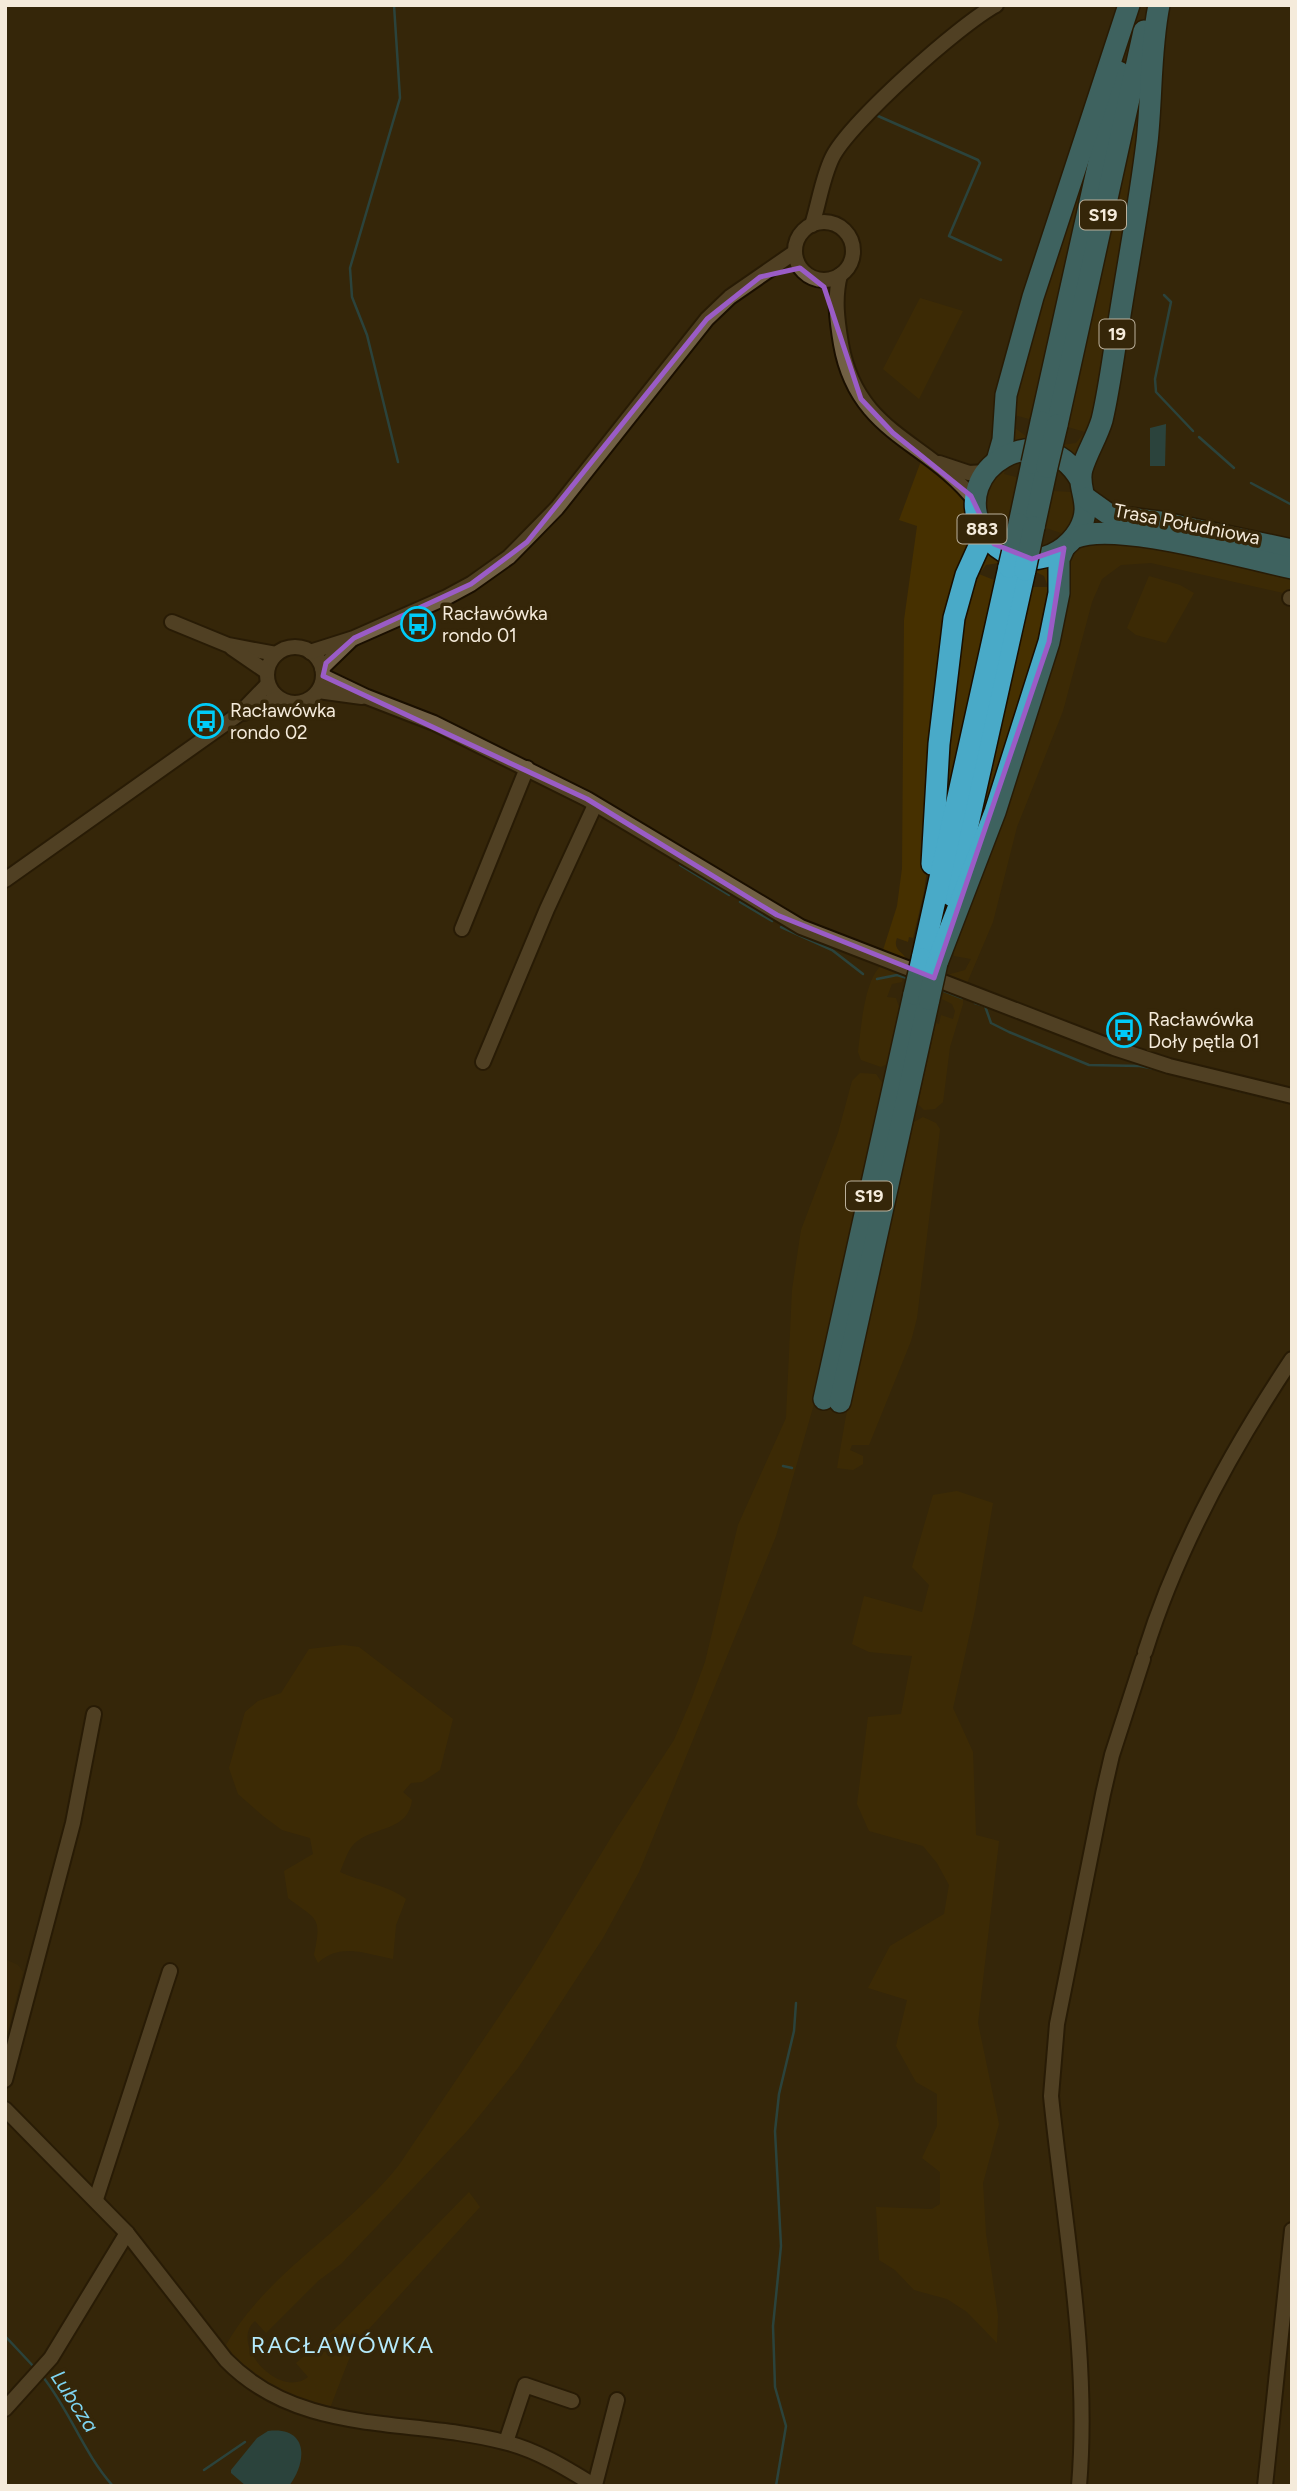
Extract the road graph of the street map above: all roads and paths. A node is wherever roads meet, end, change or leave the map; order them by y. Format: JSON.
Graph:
{"nodes":[{"id":1,"x":996,"y":5,"type":"edge"},
{"id":2,"x":1131,"y":5,"type":"edge"},
{"id":3,"x":1150,"y":5,"type":"edge"},
{"id":4,"x":1159,"y":5,"type":"edge"},
{"id":5,"x":820,"y":199,"type":"junction"},
{"id":6,"x":832,"y":224,"type":"junction"},
{"id":7,"x":813,"y":225,"type":"junction"},
{"id":8,"x":794,"y":253,"type":"junction"},
{"id":9,"x":800,"y":268,"type":"junction"},
{"id":10,"x":840,"y":275,"type":"junction"},
{"id":11,"x":760,"y":277,"type":"junction"},
{"id":12,"x":819,"y":280,"type":"junction"},
{"id":13,"x":836,"y":313,"type":"junction"},
{"id":14,"x":1049,"y":424,"type":"junction"},
{"id":15,"x":934,"y":462,"type":"junction"},
{"id":16,"x":992,"y":466,"type":"junction"},
{"id":17,"x":1083,"y":489,"type":"junction"},
{"id":18,"x":976,"y":502,"type":"junction"},
{"id":19,"x":985,"y":533,"type":"junction"},
{"id":20,"x":1069,"y":543,"type":"junction"},
{"id":21,"x":1292,"y":550,"type":"edge"},
{"id":22,"x":1017,"y":568,"type":"junction"},
{"id":23,"x":1292,"y":568,"type":"edge"},
{"id":24,"x":172,"y":622,"type":"dead end"},
{"id":25,"x":354,"y":638,"type":"junction"},
{"id":26,"x":228,"y":645,"type":"junction"},
{"id":27,"x":310,"y":652,"type":"junction"},
{"id":28,"x":276,"y":654,"type":"junction"},
{"id":29,"x":323,"y":672,"type":"junction"},
{"id":30,"x":267,"y":678,"type":"junction"},
{"id":31,"x":318,"y":691,"type":"junction"},
{"id":32,"x":367,"y":697,"type":"junction"},
{"id":33,"x":278,"y":698,"type":"junction"},
{"id":34,"x":239,"y":714,"type":"junction"},
{"id":35,"x":527,"y":768,"type":"junction"},
{"id":36,"x":594,"y":805,"type":"junction"},
{"id":37,"x":5,"y":880,"type":"edge"},
{"id":38,"x":930,"y":920,"type":"junction"},
{"id":39,"x":462,"y":929,"type":"dead end"},
{"id":40,"x":929,"y":961,"type":"junction"},
{"id":41,"x":483,"y":1062,"type":"dead end"},
{"id":42,"x":1292,"y":1096,"type":"edge"},
{"id":43,"x":1292,"y":1359,"type":"edge"},
{"id":44,"x":832,"y":1401,"type":"dead end"},
{"id":45,"x":93,"y":1714,"type":"dead end"},
{"id":46,"x":170,"y":1971,"type":"dead end"},
{"id":47,"x":5,"y":2080,"type":"edge"},
{"id":48,"x":5,"y":2109,"type":"edge"},
{"id":49,"x":96,"y":2199,"type":"junction"},
{"id":50,"x":1292,"y":2230,"type":"edge"},
{"id":51,"x":127,"y":2233,"type":"junction"},
{"id":52,"x":617,"y":2400,"type":"dead end"},
{"id":53,"x":572,"y":2401,"type":"dead end"},
{"id":54,"x":5,"y":2409,"type":"edge"},
{"id":55,"x":506,"y":2442,"type":"junction"},
{"id":56,"x":595,"y":2486,"type":"edge"},
{"id":57,"x":1079,"y":2486,"type":"edge"},
{"id":58,"x":1265,"y":2486,"type":"edge"}],
"edges":[{"from":1,"to":5,"type":"street"},
{"from":2,"to":14,"type":"highway","number":"S19"},
{"from":2,"to":16,"type":"highway"},
{"from":3,"to":14,"type":"highway","number":"S19"},
{"from":4,"to":17,"type":"highway","number":"19"},
{"from":5,"to":6,"type":"street"},
{"from":5,"to":7,"type":"street"},
{"from":6,"to":7,"type":"street"},
{"from":6,"to":10,"type":"street"},
{"from":7,"to":8,"type":"street"},
{"from":8,"to":9,"type":"street"},
{"from":8,"to":11,"type":"street"},
{"from":9,"to":11,"type":"street"},
{"from":9,"to":12,"type":"street"},
{"from":10,"to":12,"type":"street"},
{"from":10,"to":13,"type":"street"},
{"from":11,"to":25,"type":"street"},
{"from":12,"to":13,"type":"street"},
{"from":13,"to":15,"type":"street"},
{"from":14,"to":22,"type":"highway","number":"S19","bridge":true},
{"from":15,"to":16,"type":"street"},
{"from":15,"to":18,"type":"street"},
{"from":16,"to":17,"type":"highway"},
{"from":16,"to":18,"type":"highway","number":"883"},
{"from":17,"to":20,"type":"highway"},
{"from":17,"to":21,"type":"highway","name":"Trasa Południowa"},
{"from":18,"to":19,"type":"highway","number":"883"},
{"from":19,"to":20,"type":"highway","number":"883"},
{"from":19,"to":38,"type":"highway"},
{"from":20,"to":23,"type":"highway","name":"Trasa Południowa","number":"883"},
{"from":20,"to":40,"type":"highway"},
{"from":22,"to":38,"type":"highway","number":"S19"},
{"from":22,"to":40,"type":"highway","number":"S19"},
{"from":24,"to":26,"type":"street"},
{"from":25,"to":27,"type":"street"},
{"from":25,"to":29,"type":"street"},
{"from":26,"to":28,"type":"street"},
{"from":26,"to":30,"type":"street"},
{"from":27,"to":28,"type":"street"},
{"from":27,"to":29,"type":"street"},
{"from":28,"to":30,"type":"street"},
{"from":29,"to":31,"type":"street"},
{"from":29,"to":32,"type":"street"},
{"from":30,"to":33,"type":"street"},
{"from":30,"to":34,"type":"street"},
{"from":31,"to":32,"type":"street"},
{"from":31,"to":33,"type":"street"},
{"from":32,"to":35,"type":"street"},
{"from":33,"to":34,"type":"street"},
{"from":34,"to":37,"type":"street"},
{"from":35,"to":36,"type":"street"},
{"from":35,"to":39,"type":"street"},
{"from":36,"to":41,"type":"street"},
{"from":36,"to":42,"type":"street"},
{"from":38,"to":40,"type":"highway","number":"S19"},
{"from":40,"to":44,"type":"highway","number":"S19","bridge":true},
{"from":43,"to":57,"type":"street"},
{"from":45,"to":47,"type":"street"},
{"from":46,"to":49,"type":"street"},
{"from":48,"to":49,"type":"street"},
{"from":49,"to":51,"type":"street"},
{"from":50,"to":58,"type":"street"},
{"from":51,"to":54,"type":"street"},
{"from":51,"to":55,"type":"street"},
{"from":52,"to":56,"type":"street"},
{"from":53,"to":55,"type":"street"},
{"from":55,"to":56,"type":"street"}]}
